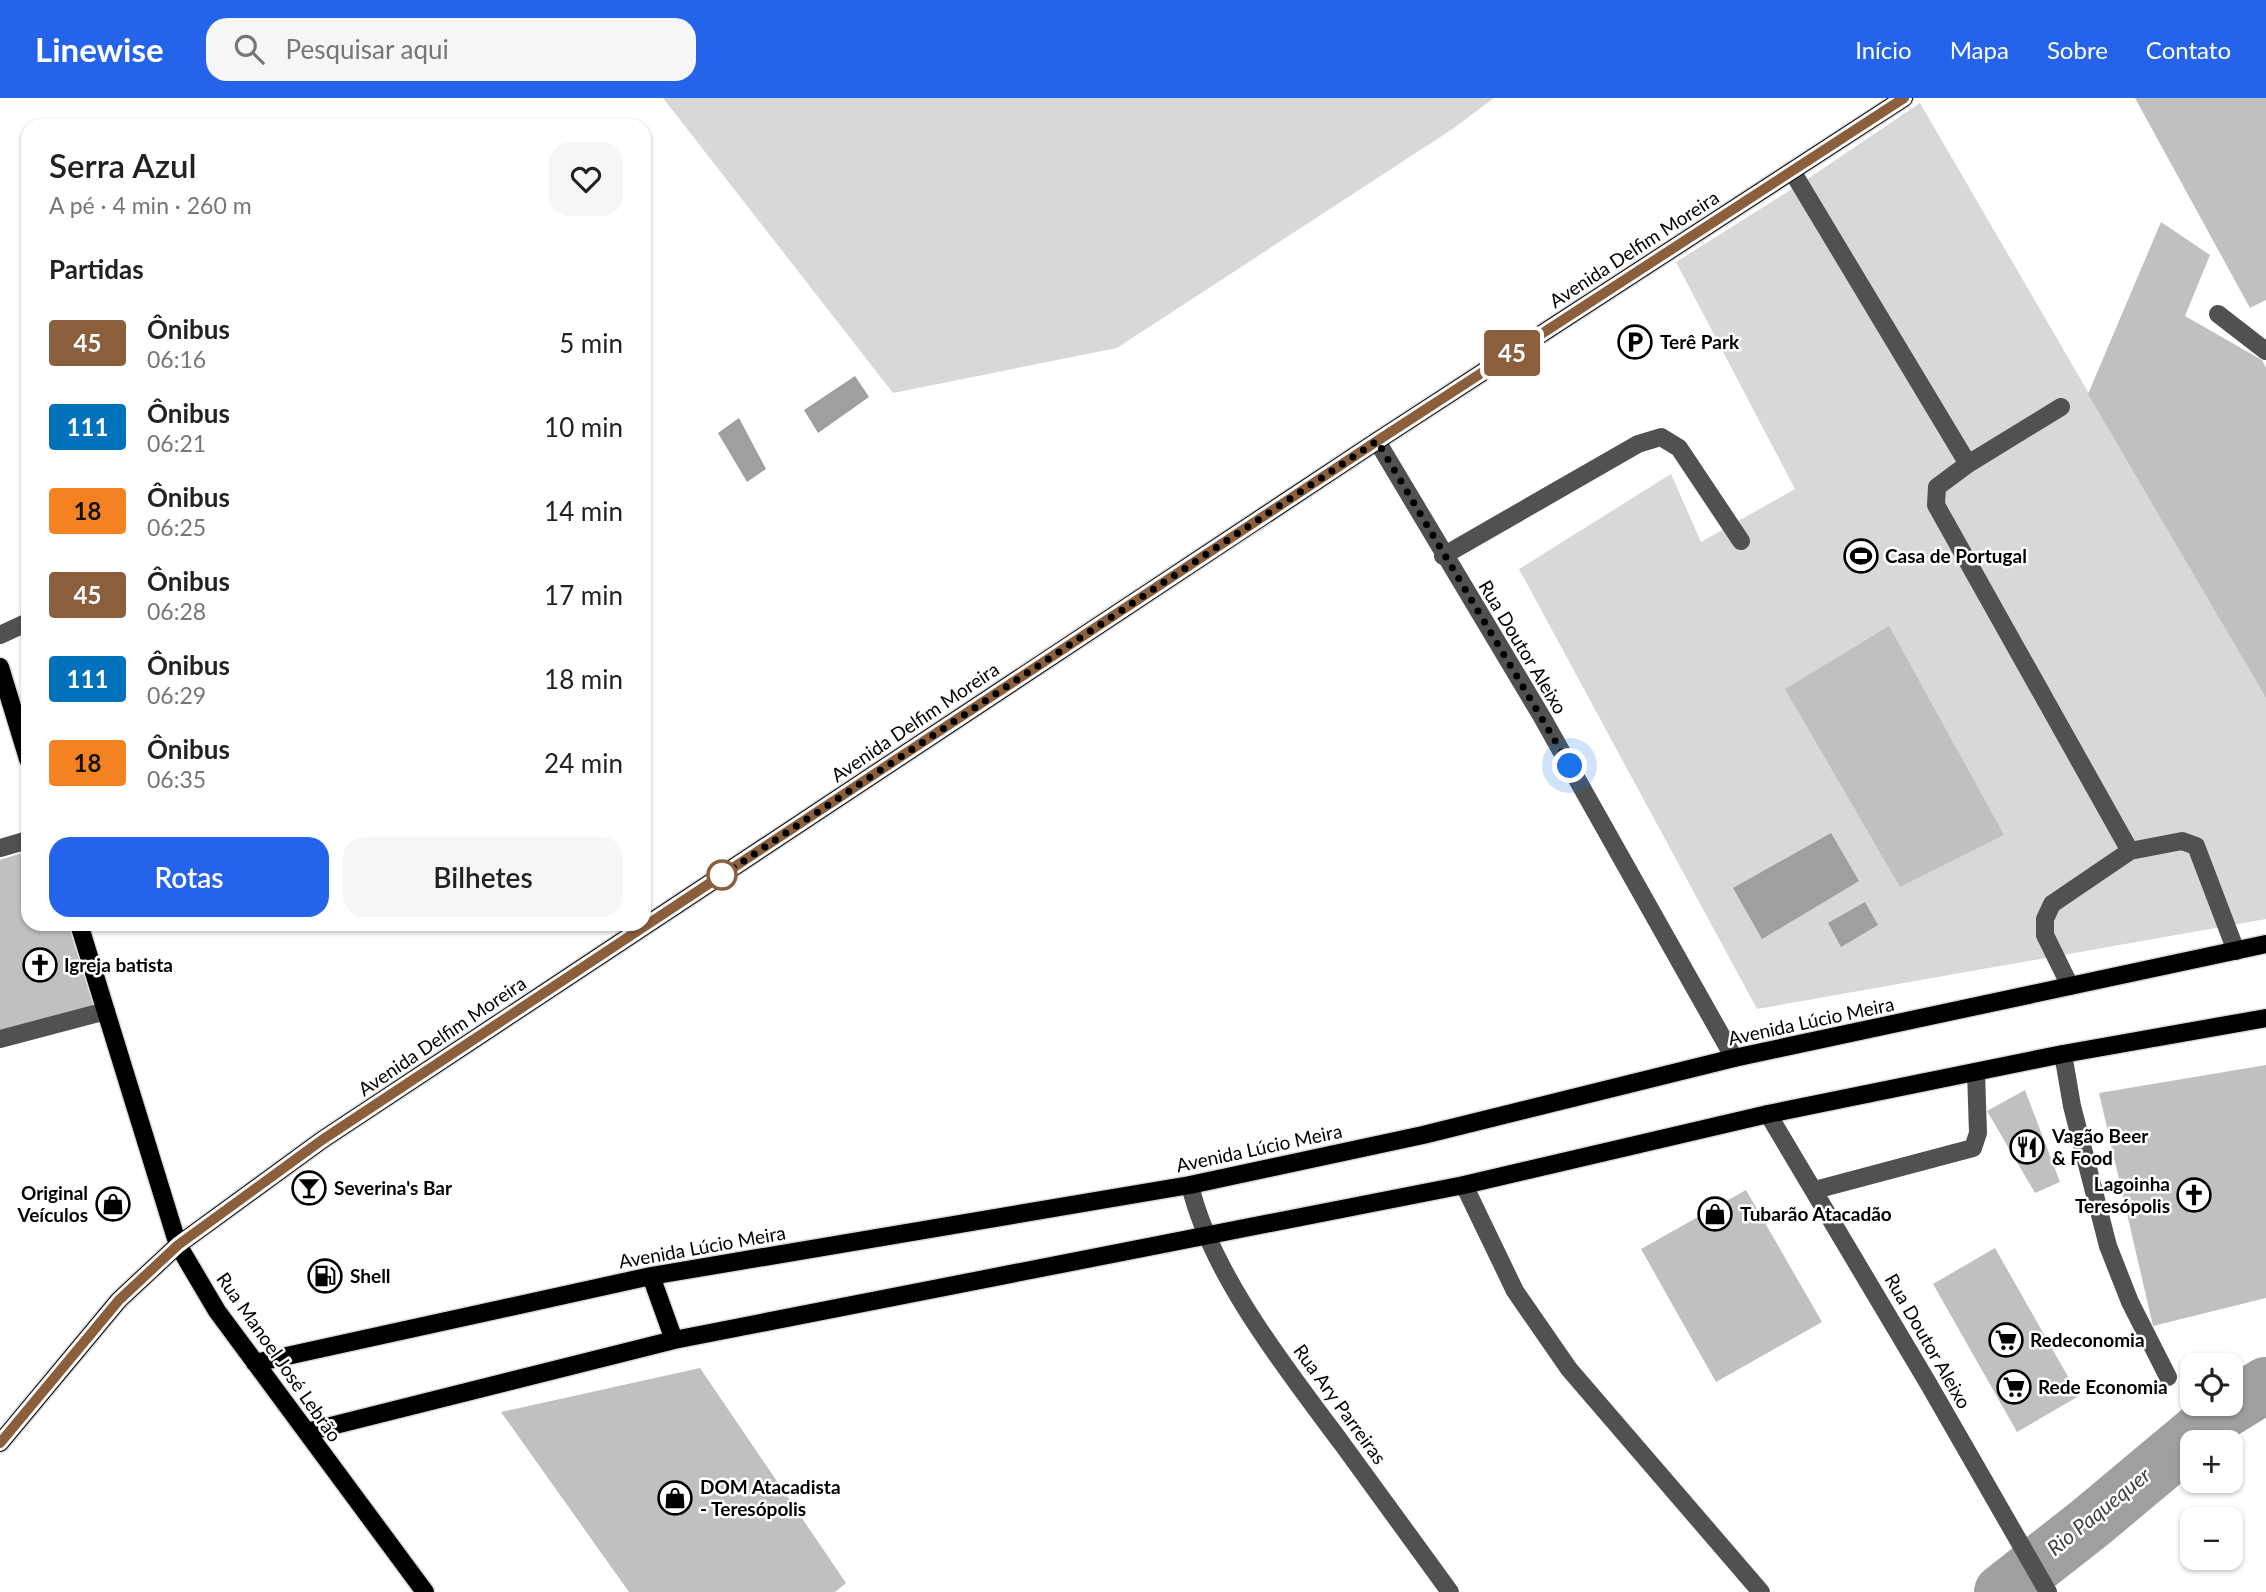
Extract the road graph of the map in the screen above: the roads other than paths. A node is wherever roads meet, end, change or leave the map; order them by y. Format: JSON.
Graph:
{"nodes":[{"id":1,"x":1904,"y":98,"type":"edge"},
{"id":2,"x":1792,"y":171,"type":"junction"},
{"id":3,"x":2218,"y":314,"type":"dead end"},
{"id":4,"x":2266,"y":351,"type":"edge"},
{"id":5,"x":2061,"y":407,"type":"dead end"},
{"id":6,"x":1377,"y":441,"type":"junction"},
{"id":7,"x":1968,"y":464,"type":"junction"},
{"id":8,"x":1741,"y":541,"type":"dead end"},
{"id":9,"x":1443,"y":556,"type":"junction"},
{"id":10,"x":21,"y":625,"type":"edge"},
{"id":11,"x":0,"y":635,"type":"edge"},
{"id":12,"x":0,"y":667,"type":"edge"},
{"id":13,"x":21,"y":736,"type":"edge"},
{"id":14,"x":21,"y":842,"type":"edge"},
{"id":15,"x":0,"y":848,"type":"edge"},
{"id":16,"x":2130,"y":851,"type":"junction"},
{"id":17,"x":651,"y":922,"type":"edge"},
{"id":18,"x":81,"y":931,"type":"edge"},
{"id":19,"x":637,"y":931,"type":"edge"},
{"id":20,"x":2266,"y":944,"type":"edge"},
{"id":21,"x":2236,"y":951,"type":"junction"},
{"id":22,"x":2070,"y":986,"type":"junction"},
{"id":23,"x":106,"y":1011,"type":"junction"},
{"id":24,"x":2266,"y":1018,"type":"edge"},
{"id":25,"x":0,"y":1039,"type":"edge"},
{"id":26,"x":2063,"y":1054,"type":"junction"},
{"id":27,"x":1734,"y":1059,"type":"junction"},
{"id":28,"x":1976,"y":1072,"type":"junction"},
{"id":29,"x":1768,"y":1114,"type":"junction"},
{"id":30,"x":1189,"y":1185,"type":"junction"},
{"id":31,"x":1464,"y":1185,"type":"junction"},
{"id":32,"x":1815,"y":1190,"type":"junction"},
{"id":33,"x":1206,"y":1236,"type":"junction"},
{"id":34,"x":178,"y":1245,"type":"junction"},
{"id":35,"x":651,"y":1276,"type":"junction"},
{"id":36,"x":674,"y":1340,"type":"junction"},
{"id":37,"x":255,"y":1363,"type":"junction"},
{"id":38,"x":2168,"y":1377,"type":"dead end"},
{"id":39,"x":306,"y":1432,"type":"junction"},
{"id":40,"x":0,"y":1443,"type":"edge"},
{"id":41,"x":425,"y":1592,"type":"edge"},
{"id":42,"x":1450,"y":1592,"type":"edge"},
{"id":43,"x":1761,"y":1592,"type":"edge"},
{"id":44,"x":2048,"y":1592,"type":"edge"}],
"edges":[{"from":1,"to":2,"type":"main road","name":"Avenida Delfim Moreira"},
{"from":2,"to":6,"type":"main road","name":"Avenida Delfim Moreira"},
{"from":2,"to":7,"type":"street"},
{"from":3,"to":4,"type":"street"},
{"from":5,"to":7,"type":"street"},
{"from":6,"to":9,"type":"street","name":"Rua Doutor Aleixo"},
{"from":6,"to":17,"type":"main road","name":"Avenida Delfim Moreira"},
{"from":7,"to":16,"type":"street"},
{"from":8,"to":9,"type":"street"},
{"from":9,"to":27,"type":"street","name":"Rua Doutor Aleixo"},
{"from":10,"to":11,"type":"street"},
{"from":12,"to":13,"type":"main road"},
{"from":14,"to":15,"type":"street"},
{"from":16,"to":21,"type":"street"},
{"from":16,"to":22,"type":"street"},
{"from":18,"to":23,"type":"main road","name":"Rua Manoel José Lebrão"},
{"from":19,"to":34,"type":"main road","name":"Avenida Delfim Moreira"},
{"from":20,"to":21,"type":"main road","name":"Avenida Lúcio Meira"},
{"from":21,"to":22,"type":"main road","name":"Avenida Lúcio Meira"},
{"from":22,"to":27,"type":"main road","name":"Avenida Lúcio Meira"},
{"from":23,"to":25,"type":"street"},
{"from":23,"to":34,"type":"main road","name":"Rua Manoel José Lebrão"},
{"from":24,"to":26,"type":"main road"},
{"from":26,"to":28,"type":"main road"},
{"from":26,"to":38,"type":"street"},
{"from":27,"to":30,"type":"main road","name":"Avenida Lúcio Meira"},
{"from":28,"to":29,"type":"main road"},
{"from":28,"to":32,"type":"street"},
{"from":29,"to":31,"type":"main road"},
{"from":29,"to":32,"type":"street","name":"Rua Doutor Aleixo"},
{"from":30,"to":33,"type":"street","name":"Rua Ary Parreiras"},
{"from":30,"to":35,"type":"main road","name":"Avenida Lúcio Meira"},
{"from":31,"to":33,"type":"main road"},
{"from":31,"to":43,"type":"street"},
{"from":32,"to":44,"type":"street","name":"Rua Doutor Aleixo"},
{"from":33,"to":36,"type":"main road"},
{"from":33,"to":42,"type":"street","name":"Rua Ary Parreiras"},
{"from":34,"to":37,"type":"main road","name":"Rua Manoel José Lebrão"},
{"from":34,"to":40,"type":"main road","name":"Avenida Delfim Moreira"},
{"from":35,"to":36,"type":"main road"},
{"from":35,"to":37,"type":"main road","name":"Avenida Lúcio Meira"},
{"from":36,"to":39,"type":"main road"},
{"from":37,"to":39,"type":"main road","name":"Rua Manoel José Lebrão"},
{"from":39,"to":41,"type":"main road","name":"Rua Manoel José Lebrão"}]}
